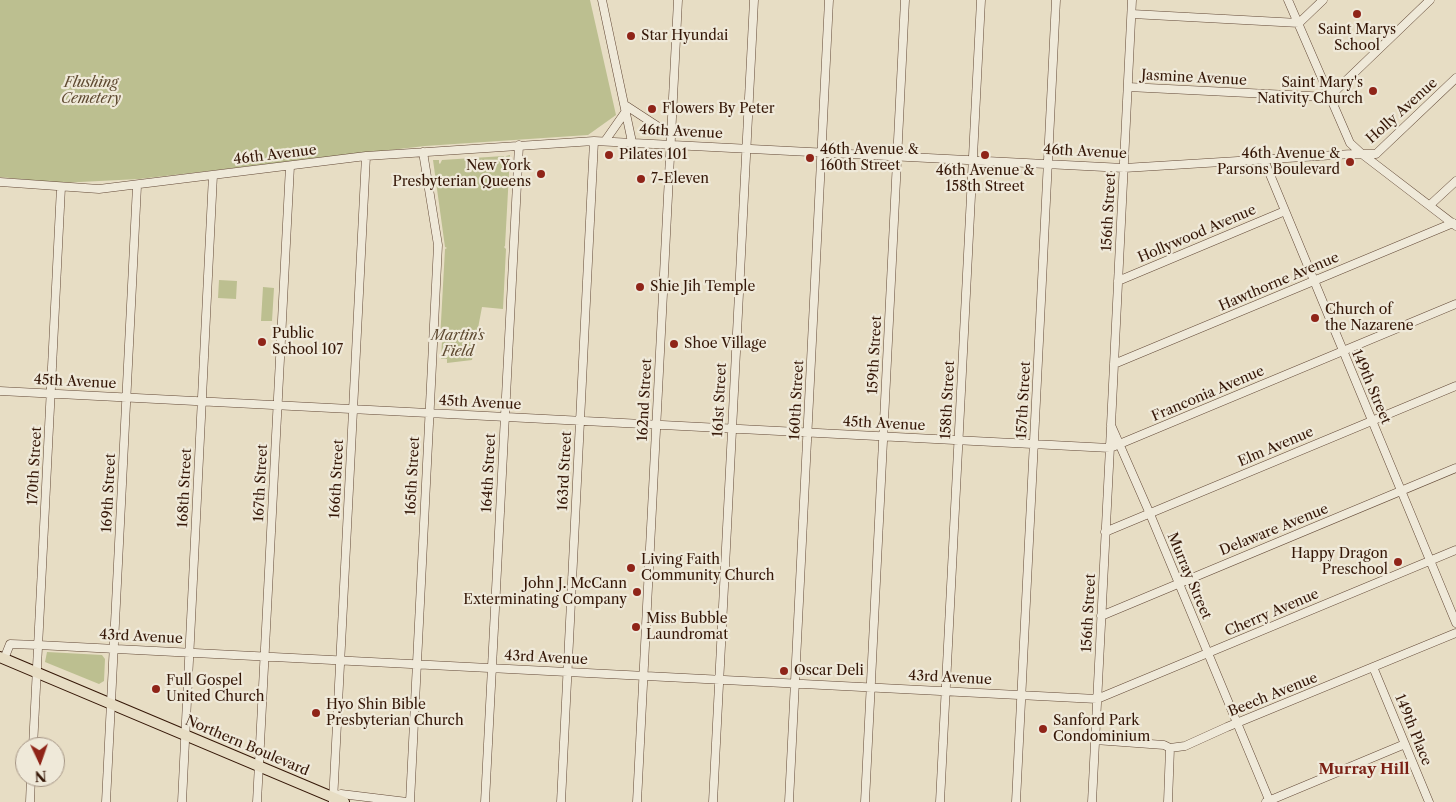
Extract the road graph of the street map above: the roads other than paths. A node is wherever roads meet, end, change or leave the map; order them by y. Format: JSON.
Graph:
{"nodes":[{"id":1,"x":602,"y":0,"type":"edge"},
{"id":2,"x":678,"y":0,"type":"edge"},
{"id":3,"x":754,"y":0,"type":"edge"},
{"id":4,"x":830,"y":0,"type":"edge"},
{"id":5,"x":905,"y":0,"type":"edge"},
{"id":6,"x":981,"y":0,"type":"edge"},
{"id":7,"x":1056,"y":0,"type":"edge"},
{"id":8,"x":1132,"y":0,"type":"edge"},
{"id":9,"x":1288,"y":0,"type":"edge"},
{"id":10,"x":1323,"y":0,"type":"edge"},
{"id":11,"x":1430,"y":0,"type":"edge"},
{"id":12,"x":1132,"y":14,"type":"junction"},
{"id":13,"x":1299,"y":23,"type":"junction"},
{"id":14,"x":1456,"y":78,"type":"edge"},
{"id":15,"x":1128,"y":87,"type":"junction"},
{"id":16,"x":1329,"y":97,"type":"junction"},
{"id":17,"x":625,"y":108,"type":"junction"},
{"id":18,"x":671,"y":135,"type":"junction"},
{"id":19,"x":594,"y":141,"type":"junction"},
{"id":20,"x":605,"y":141,"type":"junction"},
{"id":21,"x":632,"y":142,"type":"junction"},
{"id":22,"x":670,"y":144,"type":"junction"},
{"id":23,"x":518,"y":145,"type":"junction"},
{"id":24,"x":746,"y":148,"type":"junction"},
{"id":25,"x":424,"y":152,"type":"junction"},
{"id":26,"x":822,"y":152,"type":"junction"},
{"id":27,"x":1362,"y":154,"type":"junction"},
{"id":28,"x":366,"y":156,"type":"junction"},
{"id":29,"x":897,"y":156,"type":"junction"},
{"id":30,"x":973,"y":159,"type":"junction"},
{"id":31,"x":1264,"y":160,"type":"junction"},
{"id":32,"x":1048,"y":163,"type":"junction"},
{"id":33,"x":290,"y":166,"type":"junction"},
{"id":34,"x":1124,"y":168,"type":"junction"},
{"id":35,"x":213,"y":175,"type":"junction"},
{"id":36,"x":1456,"y":180,"type":"edge"},
{"id":37,"x":0,"y":182,"type":"edge"},
{"id":38,"x":137,"y":186,"type":"junction"},
{"id":39,"x":61,"y":187,"type":"junction"},
{"id":40,"x":1430,"y":205,"type":"junction"},
{"id":41,"x":1285,"y":211,"type":"junction"},
{"id":42,"x":1454,"y":224,"type":"edge"},
{"id":43,"x":1118,"y":281,"type":"junction"},
{"id":44,"x":1314,"y":281,"type":"junction"},
{"id":45,"x":1456,"y":304,"type":"edge"},
{"id":46,"x":1343,"y":351,"type":"junction"},
{"id":47,"x":1114,"y":364,"type":"junction"},
{"id":48,"x":1456,"y":386,"type":"edge"},
{"id":49,"x":0,"y":391,"type":"edge"},
{"id":50,"x":51,"y":394,"type":"junction"},
{"id":51,"x":126,"y":398,"type":"junction"},
{"id":52,"x":202,"y":402,"type":"junction"},
{"id":53,"x":278,"y":405,"type":"junction"},
{"id":54,"x":353,"y":409,"type":"junction"},
{"id":55,"x":429,"y":413,"type":"junction"},
{"id":56,"x":505,"y":417,"type":"junction"},
{"id":57,"x":580,"y":421,"type":"junction"},
{"id":58,"x":1372,"y":421,"type":"junction"},
{"id":59,"x":656,"y":425,"type":"junction"},
{"id":60,"x":1111,"y":425,"type":"junction"},
{"id":61,"x":732,"y":428,"type":"junction"},
{"id":62,"x":807,"y":432,"type":"junction"},
{"id":63,"x":883,"y":436,"type":"junction"},
{"id":64,"x":958,"y":440,"type":"junction"},
{"id":65,"x":1034,"y":444,"type":"junction"},
{"id":66,"x":1120,"y":444,"type":"junction"},
{"id":67,"x":1110,"y":448,"type":"junction"},
{"id":68,"x":1456,"y":468,"type":"edge"},
{"id":69,"x":1402,"y":491,"type":"junction"},
{"id":70,"x":1150,"y":514,"type":"junction"},
{"id":71,"x":1105,"y":532,"type":"junction"},
{"id":72,"x":1456,"y":550,"type":"edge"},
{"id":73,"x":1430,"y":561,"type":"junction"},
{"id":74,"x":1179,"y":583,"type":"junction"},
{"id":75,"x":1101,"y":616,"type":"junction"},
{"id":76,"x":1456,"y":624,"type":"edge"},
{"id":77,"x":1456,"y":633,"type":"edge"},
{"id":78,"x":38,"y":645,"type":"junction"},
{"id":79,"x":114,"y":648,"type":"junction"},
{"id":80,"x":190,"y":652,"type":"junction"},
{"id":81,"x":1208,"y":653,"type":"junction"},
{"id":82,"x":265,"y":656,"type":"junction"},
{"id":83,"x":2,"y":658,"type":"edge"},
{"id":84,"x":341,"y":660,"type":"junction"},
{"id":85,"x":416,"y":664,"type":"junction"},
{"id":86,"x":492,"y":667,"type":"junction"},
{"id":87,"x":1373,"y":667,"type":"junction"},
{"id":88,"x":568,"y":672,"type":"junction"},
{"id":89,"x":36,"y":673,"type":"junction"},
{"id":90,"x":643,"y":675,"type":"junction"},
{"id":91,"x":719,"y":679,"type":"junction"},
{"id":92,"x":795,"y":683,"type":"junction"},
{"id":93,"x":870,"y":687,"type":"junction"},
{"id":94,"x":946,"y":691,"type":"junction"},
{"id":95,"x":1021,"y":694,"type":"junction"},
{"id":96,"x":1097,"y":698,"type":"junction"},
{"id":97,"x":111,"y":704,"type":"junction"},
{"id":98,"x":1237,"y":723,"type":"junction"},
{"id":99,"x":185,"y":735,"type":"junction"},
{"id":100,"x":33,"y":737,"type":"edge"},
{"id":101,"x":1095,"y":740,"type":"junction"},
{"id":102,"x":1405,"y":744,"type":"junction"},
{"id":103,"x":1170,"y":748,"type":"junction"},
{"id":104,"x":260,"y":766,"type":"junction"},
{"id":105,"x":31,"y":787,"type":"edge"},
{"id":106,"x":333,"y":799,"type":"edge"},
{"id":107,"x":1268,"y":801,"type":"edge"},
{"id":108,"x":30,"y":802,"type":"edge"},
{"id":109,"x":106,"y":802,"type":"edge"},
{"id":110,"x":182,"y":802,"type":"edge"},
{"id":111,"x":258,"y":802,"type":"edge"},
{"id":112,"x":344,"y":802,"type":"edge"},
{"id":113,"x":408,"y":802,"type":"edge"},
{"id":114,"x":485,"y":802,"type":"edge"},
{"id":115,"x":561,"y":802,"type":"edge"},
{"id":116,"x":637,"y":802,"type":"edge"},
{"id":117,"x":713,"y":802,"type":"edge"},
{"id":118,"x":789,"y":802,"type":"edge"},
{"id":119,"x":865,"y":802,"type":"edge"},
{"id":120,"x":940,"y":802,"type":"edge"},
{"id":121,"x":1016,"y":802,"type":"edge"},
{"id":122,"x":1092,"y":802,"type":"edge"},
{"id":123,"x":1168,"y":802,"type":"edge"},
{"id":124,"x":1429,"y":802,"type":"edge"}],
"edges":[{"from":1,"to":17,"type":"street"},
{"from":2,"to":18,"type":"street","name":"162nd Street"},
{"from":3,"to":24,"type":"street","name":"161st Street"},
{"from":4,"to":26,"type":"street","name":"160th Street"},
{"from":5,"to":29,"type":"street","name":"159th Street"},
{"from":6,"to":30,"type":"street","name":"158th Street"},
{"from":7,"to":32,"type":"street","name":"157th Street"},
{"from":8,"to":12,"type":"street","name":"156th Street"},
{"from":9,"to":13,"type":"street"},
{"from":10,"to":13,"type":"street"},
{"from":11,"to":16,"type":"street"},
{"from":12,"to":13,"type":"street"},
{"from":12,"to":15,"type":"street","name":"156th Street"},
{"from":13,"to":16,"type":"street"},
{"from":14,"to":27,"type":"street","name":"Holly Avenue"},
{"from":15,"to":16,"type":"street","name":"Jasmine Avenue"},
{"from":15,"to":34,"type":"street","name":"156th Street"},
{"from":16,"to":27,"type":"street"},
{"from":17,"to":18,"type":"street"},
{"from":17,"to":20,"type":"street"},
{"from":17,"to":21,"type":"street"},
{"from":18,"to":22,"type":"street","name":"162nd Street"},
{"from":19,"to":20,"type":"street","name":"46th Avenue"},
{"from":19,"to":23,"type":"street","name":"46th Avenue"},
{"from":19,"to":57,"type":"street","name":"163rd Street"},
{"from":20,"to":21,"type":"street","name":"46th Avenue"},
{"from":21,"to":22,"type":"street","name":"46th Avenue"},
{"from":22,"to":24,"type":"street","name":"46th Avenue"},
{"from":22,"to":59,"type":"street","name":"162nd Street"},
{"from":23,"to":25,"type":"street","name":"46th Avenue"},
{"from":23,"to":56,"type":"street","name":"164th Street"},
{"from":24,"to":26,"type":"street","name":"46th Avenue"},
{"from":24,"to":61,"type":"street","name":"161st Street"},
{"from":25,"to":28,"type":"street","name":"46th Avenue"},
{"from":25,"to":55,"type":"street","name":"165th Street"},
{"from":26,"to":29,"type":"street","name":"46th Avenue"},
{"from":26,"to":62,"type":"street","name":"160th Street"},
{"from":27,"to":31,"type":"street","name":"46th Avenue"},
{"from":27,"to":40,"type":"street"},
{"from":28,"to":33,"type":"street","name":"46th Avenue"},
{"from":28,"to":54,"type":"street","name":"166th Street"},
{"from":29,"to":30,"type":"street","name":"46th Avenue"},
{"from":29,"to":63,"type":"street","name":"159th Street"},
{"from":30,"to":32,"type":"street","name":"46th Avenue"},
{"from":30,"to":64,"type":"street","name":"158th Street"},
{"from":31,"to":34,"type":"street","name":"46th Avenue"},
{"from":31,"to":41,"type":"street","name":"149th Street"},
{"from":32,"to":34,"type":"street","name":"46th Avenue"},
{"from":32,"to":65,"type":"street","name":"157th Street"},
{"from":33,"to":35,"type":"street","name":"46th Avenue"},
{"from":33,"to":53,"type":"street","name":"167th Street"},
{"from":34,"to":43,"type":"street","name":"156th Street"},
{"from":35,"to":38,"type":"street","name":"46th Avenue"},
{"from":35,"to":52,"type":"street","name":"168th Street"},
{"from":36,"to":40,"type":"street"},
{"from":37,"to":39,"type":"street","name":"46th Avenue"},
{"from":38,"to":39,"type":"street","name":"46th Avenue"},
{"from":38,"to":51,"type":"street","name":"169th Street"},
{"from":39,"to":50,"type":"street","name":"170th Street"},
{"from":40,"to":42,"type":"street"},
{"from":41,"to":43,"type":"street","name":"Hollywood Avenue"},
{"from":41,"to":44,"type":"street","name":"149th Street"},
{"from":42,"to":44,"type":"street","name":"Hawthorne Avenue"},
{"from":43,"to":47,"type":"street","name":"156th Street"},
{"from":44,"to":46,"type":"street","name":"149th Street"},
{"from":44,"to":47,"type":"street","name":"Hawthorne Avenue"},
{"from":45,"to":46,"type":"street","name":"Franconia Avenue"},
{"from":46,"to":58,"type":"street","name":"149th Street"},
{"from":46,"to":66,"type":"street","name":"Franconia Avenue"},
{"from":47,"to":60,"type":"street","name":"156th Street"},
{"from":48,"to":58,"type":"street","name":"Elm Avenue"},
{"from":49,"to":50,"type":"street","name":"45th Avenue"},
{"from":50,"to":51,"type":"street","name":"45th Avenue"},
{"from":50,"to":78,"type":"street","name":"170th Street"},
{"from":51,"to":52,"type":"street","name":"45th Avenue"},
{"from":51,"to":79,"type":"street","name":"169th Street"},
{"from":52,"to":53,"type":"street","name":"45th Avenue"},
{"from":52,"to":80,"type":"street","name":"168th Street"},
{"from":53,"to":54,"type":"street","name":"45th Avenue"},
{"from":53,"to":82,"type":"street","name":"167th Street"},
{"from":54,"to":55,"type":"street","name":"45th Avenue"},
{"from":54,"to":84,"type":"street","name":"166th Street"},
{"from":55,"to":56,"type":"street","name":"45th Avenue"},
{"from":55,"to":85,"type":"street","name":"165th Street"},
{"from":56,"to":57,"type":"street","name":"45th Avenue"},
{"from":56,"to":86,"type":"street","name":"164th Street"},
{"from":57,"to":59,"type":"street","name":"45th Avenue"},
{"from":57,"to":88,"type":"street","name":"163rd Street"},
{"from":58,"to":69,"type":"street","name":"149th Street"},
{"from":58,"to":70,"type":"street","name":"Elm Avenue"},
{"from":59,"to":61,"type":"street","name":"45th Avenue"},
{"from":59,"to":90,"type":"street","name":"162nd Street"},
{"from":60,"to":66,"type":"street","name":"156th Street"},
{"from":60,"to":67,"type":"street","name":"156th Street"},
{"from":61,"to":62,"type":"street","name":"45th Avenue"},
{"from":61,"to":91,"type":"street","name":"161st Street"},
{"from":62,"to":63,"type":"street","name":"45th Avenue"},
{"from":62,"to":92,"type":"street","name":"160th Street"},
{"from":63,"to":64,"type":"street","name":"45th Avenue"},
{"from":63,"to":93,"type":"street","name":"159th Street"},
{"from":64,"to":65,"type":"street","name":"Franconia Avenue"},
{"from":64,"to":94,"type":"street","name":"158th Street"},
{"from":65,"to":67,"type":"street","name":"Franconia Avenue"},
{"from":65,"to":95,"type":"street","name":"157th Street"},
{"from":66,"to":67,"type":"street","name":"Franconia Avenue"},
{"from":66,"to":70,"type":"street","name":"Murray Street"},
{"from":67,"to":71,"type":"street","name":"156th Street"},
{"from":68,"to":69,"type":"street","name":"Delaware Avenue"},
{"from":69,"to":73,"type":"street","name":"149th Street"},
{"from":69,"to":74,"type":"street","name":"Delaware Avenue"},
{"from":70,"to":71,"type":"street","name":"Elm Avenue"},
{"from":70,"to":74,"type":"street","name":"Murray Street"},
{"from":71,"to":75,"type":"street","name":"156th Street"},
{"from":72,"to":73,"type":"street","name":"Cherry Avenue"},
{"from":73,"to":76,"type":"street","name":"149th Street"},
{"from":73,"to":81,"type":"street","name":"Cherry Avenue"},
{"from":74,"to":75,"type":"street","name":"Delaware Avenue"},
{"from":74,"to":81,"type":"street","name":"Murray Street"},
{"from":75,"to":96,"type":"street","name":"156th Street"},
{"from":77,"to":87,"type":"street","name":"Beech Avenue"},
{"from":78,"to":79,"type":"street","name":"43rd Avenue"},
{"from":78,"to":83,"type":"street","name":"43rd Avenue"},
{"from":78,"to":89,"type":"street","name":"170th Street"},
{"from":79,"to":80,"type":"street","name":"43rd Avenue"},
{"from":79,"to":97,"type":"street","name":"169th Street"},
{"from":80,"to":82,"type":"street","name":"43rd Avenue"},
{"from":80,"to":99,"type":"street","name":"168th Street"},
{"from":81,"to":96,"type":"street","name":"Cherry Avenue"},
{"from":81,"to":98,"type":"street","name":"Murray Street"},
{"from":82,"to":84,"type":"street","name":"43rd Avenue"},
{"from":82,"to":104,"type":"street","name":"167th Street"},
{"from":83,"to":89,"type":"main road","name":"Northern Boulevard"},
{"from":84,"to":85,"type":"street","name":"43rd Avenue"},
{"from":84,"to":106,"type":"street","name":"166th Street"},
{"from":85,"to":86,"type":"street","name":"43rd Avenue"},
{"from":85,"to":113,"type":"street","name":"165th Street"},
{"from":86,"to":88,"type":"street","name":"43rd Avenue"},
{"from":86,"to":114,"type":"street","name":"164th Street"},
{"from":87,"to":98,"type":"street","name":"Beech Avenue"},
{"from":87,"to":102,"type":"street","name":"149th Place"},
{"from":88,"to":90,"type":"street","name":"43rd Avenue"},
{"from":88,"to":115,"type":"street","name":"163rd Street"},
{"from":89,"to":97,"type":"main road","name":"Northern Boulevard"},
{"from":89,"to":100,"type":"street","name":"170th Street"},
{"from":90,"to":91,"type":"street","name":"43rd Avenue"},
{"from":90,"to":116,"type":"street","name":"162nd Street"},
{"from":91,"to":92,"type":"street","name":"43rd Avenue"},
{"from":91,"to":117,"type":"street","name":"161st Street"},
{"from":92,"to":93,"type":"street","name":"43rd Avenue"},
{"from":92,"to":118,"type":"street","name":"160th Street"},
{"from":93,"to":94,"type":"street","name":"43rd Avenue"},
{"from":93,"to":119,"type":"street","name":"159th Street"},
{"from":94,"to":95,"type":"street","name":"43rd Avenue"},
{"from":94,"to":120,"type":"street","name":"158th Street"},
{"from":95,"to":96,"type":"street","name":"43rd Avenue"},
{"from":95,"to":121,"type":"street","name":"157th Street"},
{"from":96,"to":101,"type":"street","name":"156th Street"},
{"from":97,"to":99,"type":"main road","name":"Northern Boulevard"},
{"from":97,"to":109,"type":"street","name":"169th Street"},
{"from":98,"to":103,"type":"street","name":"Beech Avenue"},
{"from":98,"to":107,"type":"street","name":"Murray Street"},
{"from":99,"to":104,"type":"main road","name":"Northern Boulevard"},
{"from":99,"to":110,"type":"street","name":"168th Street"},
{"from":101,"to":103,"type":"street","name":"Beech Avenue"},
{"from":101,"to":122,"type":"street","name":"156th Street"},
{"from":102,"to":107,"type":"street"},
{"from":102,"to":124,"type":"street","name":"149th Place"},
{"from":103,"to":123,"type":"street"},
{"from":104,"to":106,"type":"main road","name":"Northern Boulevard"},
{"from":104,"to":111,"type":"street","name":"167th Street"},
{"from":105,"to":108,"type":"street"},
{"from":106,"to":112,"type":"main road","name":"Northern Boulevard"},
{"from":106,"to":113,"type":"street"}]}
